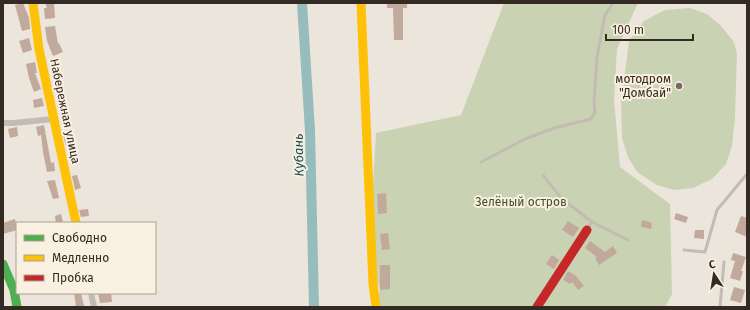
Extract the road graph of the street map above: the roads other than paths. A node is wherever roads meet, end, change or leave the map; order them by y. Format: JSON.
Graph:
{"nodes":[{"id":1,"x":33,"y":3,"type":"edge"},
{"id":2,"x":361,"y":3,"type":"edge"},
{"id":3,"x":613,"y":3,"type":"edge"},
{"id":4,"x":54,"y":119,"type":"junction"},
{"id":5,"x":3,"y":123,"type":"edge"},
{"id":6,"x":481,"y":162,"type":"dead end"},
{"id":7,"x":747,"y":174,"type":"edge"},
{"id":8,"x":544,"y":175,"type":"dead end"},
{"id":9,"x":76,"y":222,"type":"edge"},
{"id":10,"x":589,"y":226,"type":"junction"},
{"id":11,"x":628,"y":240,"type":"dead end"},
{"id":12,"x":684,"y":250,"type":"dead end"},
{"id":13,"x":724,"y":262,"type":"dead end"},
{"id":14,"x":3,"y":264,"type":"edge"},
{"id":15,"x":91,"y":294,"type":"edge"},
{"id":16,"x":17,"y":307,"type":"edge"},
{"id":17,"x":94,"y":307,"type":"edge"},
{"id":18,"x":376,"y":307,"type":"edge"},
{"id":19,"x":537,"y":307,"type":"edge"},
{"id":20,"x":720,"y":307,"type":"edge"}],
"edges":[{"from":1,"to":4,"type":"street","name":"Набережная улица"},
{"from":2,"to":18,"type":"street"},
{"from":3,"to":6,"type":"lane"},
{"from":4,"to":5,"type":"street"},
{"from":4,"to":9,"type":"street","name":"Набережная улица"},
{"from":7,"to":12,"type":"lane"},
{"from":8,"to":10,"type":"lane"},
{"from":10,"to":11,"type":"lane"},
{"from":10,"to":19,"type":"street"},
{"from":13,"to":20,"type":"lane"},
{"from":14,"to":16,"type":"street"},
{"from":15,"to":17,"type":"street"}]}
